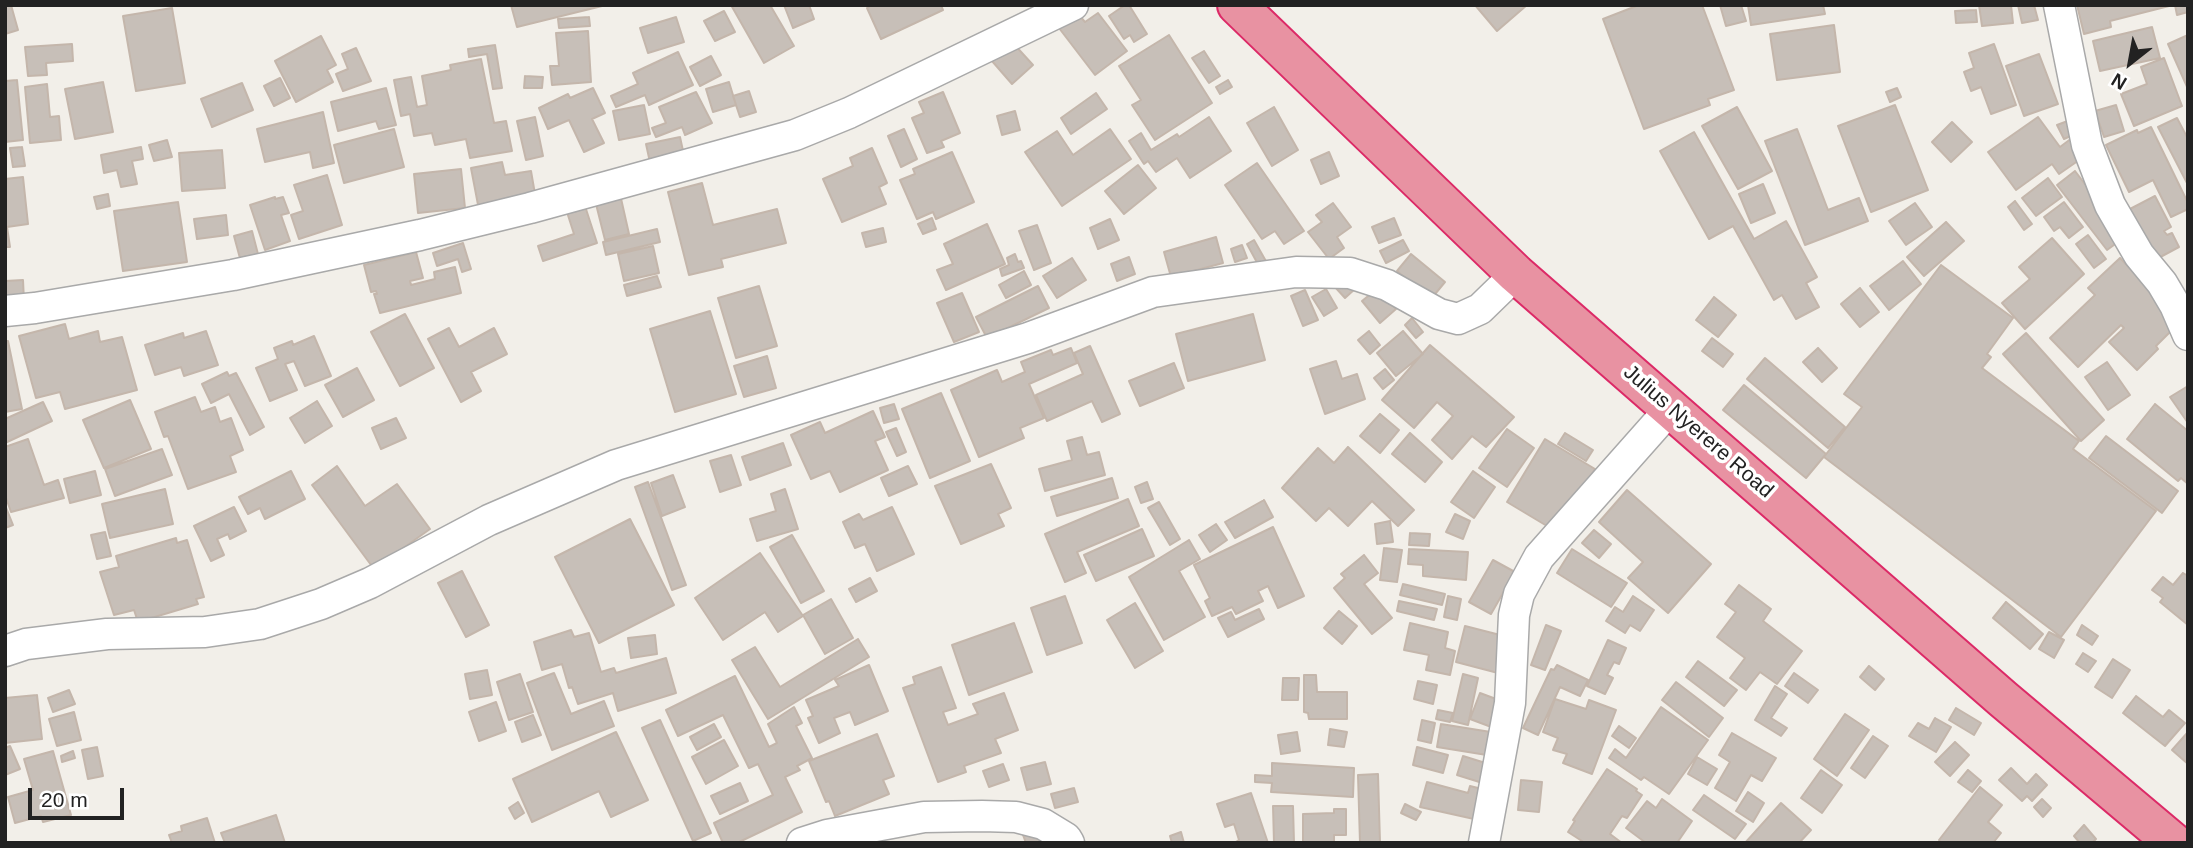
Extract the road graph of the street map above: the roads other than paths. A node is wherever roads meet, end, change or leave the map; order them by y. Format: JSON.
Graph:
{"nodes":[{"id":1,"x":1073,"y":5,"type":"edge"},
{"id":2,"x":1237,"y":5,"type":"edge"},
{"id":3,"x":2059,"y":5,"type":"edge"},
{"id":4,"x":1517,"y":274,"type":"junction"},
{"id":5,"x":5,"y":311,"type":"edge"},
{"id":6,"x":2188,"y":335,"type":"edge"},
{"id":7,"x":1671,"y":408,"type":"junction"},
{"id":8,"x":5,"y":651,"type":"edge"},
{"id":9,"x":2164,"y":840,"type":"edge"},
{"id":10,"x":802,"y":843,"type":"edge"},
{"id":11,"x":1069,"y":843,"type":"edge"},
{"id":12,"x":1484,"y":843,"type":"edge"}],
"edges":[{"from":1,"to":5,"type":"street"},
{"from":2,"to":4,"type":"highway","name":"Julius Nyerere Road"},
{"from":3,"to":6,"type":"street"},
{"from":4,"to":7,"type":"highway","name":"Julius Nyerere Road"},
{"from":4,"to":8,"type":"street"},
{"from":7,"to":9,"type":"highway","name":"Julius Nyerere Road"},
{"from":7,"to":12,"type":"street"},
{"from":10,"to":11,"type":"street"}]}
